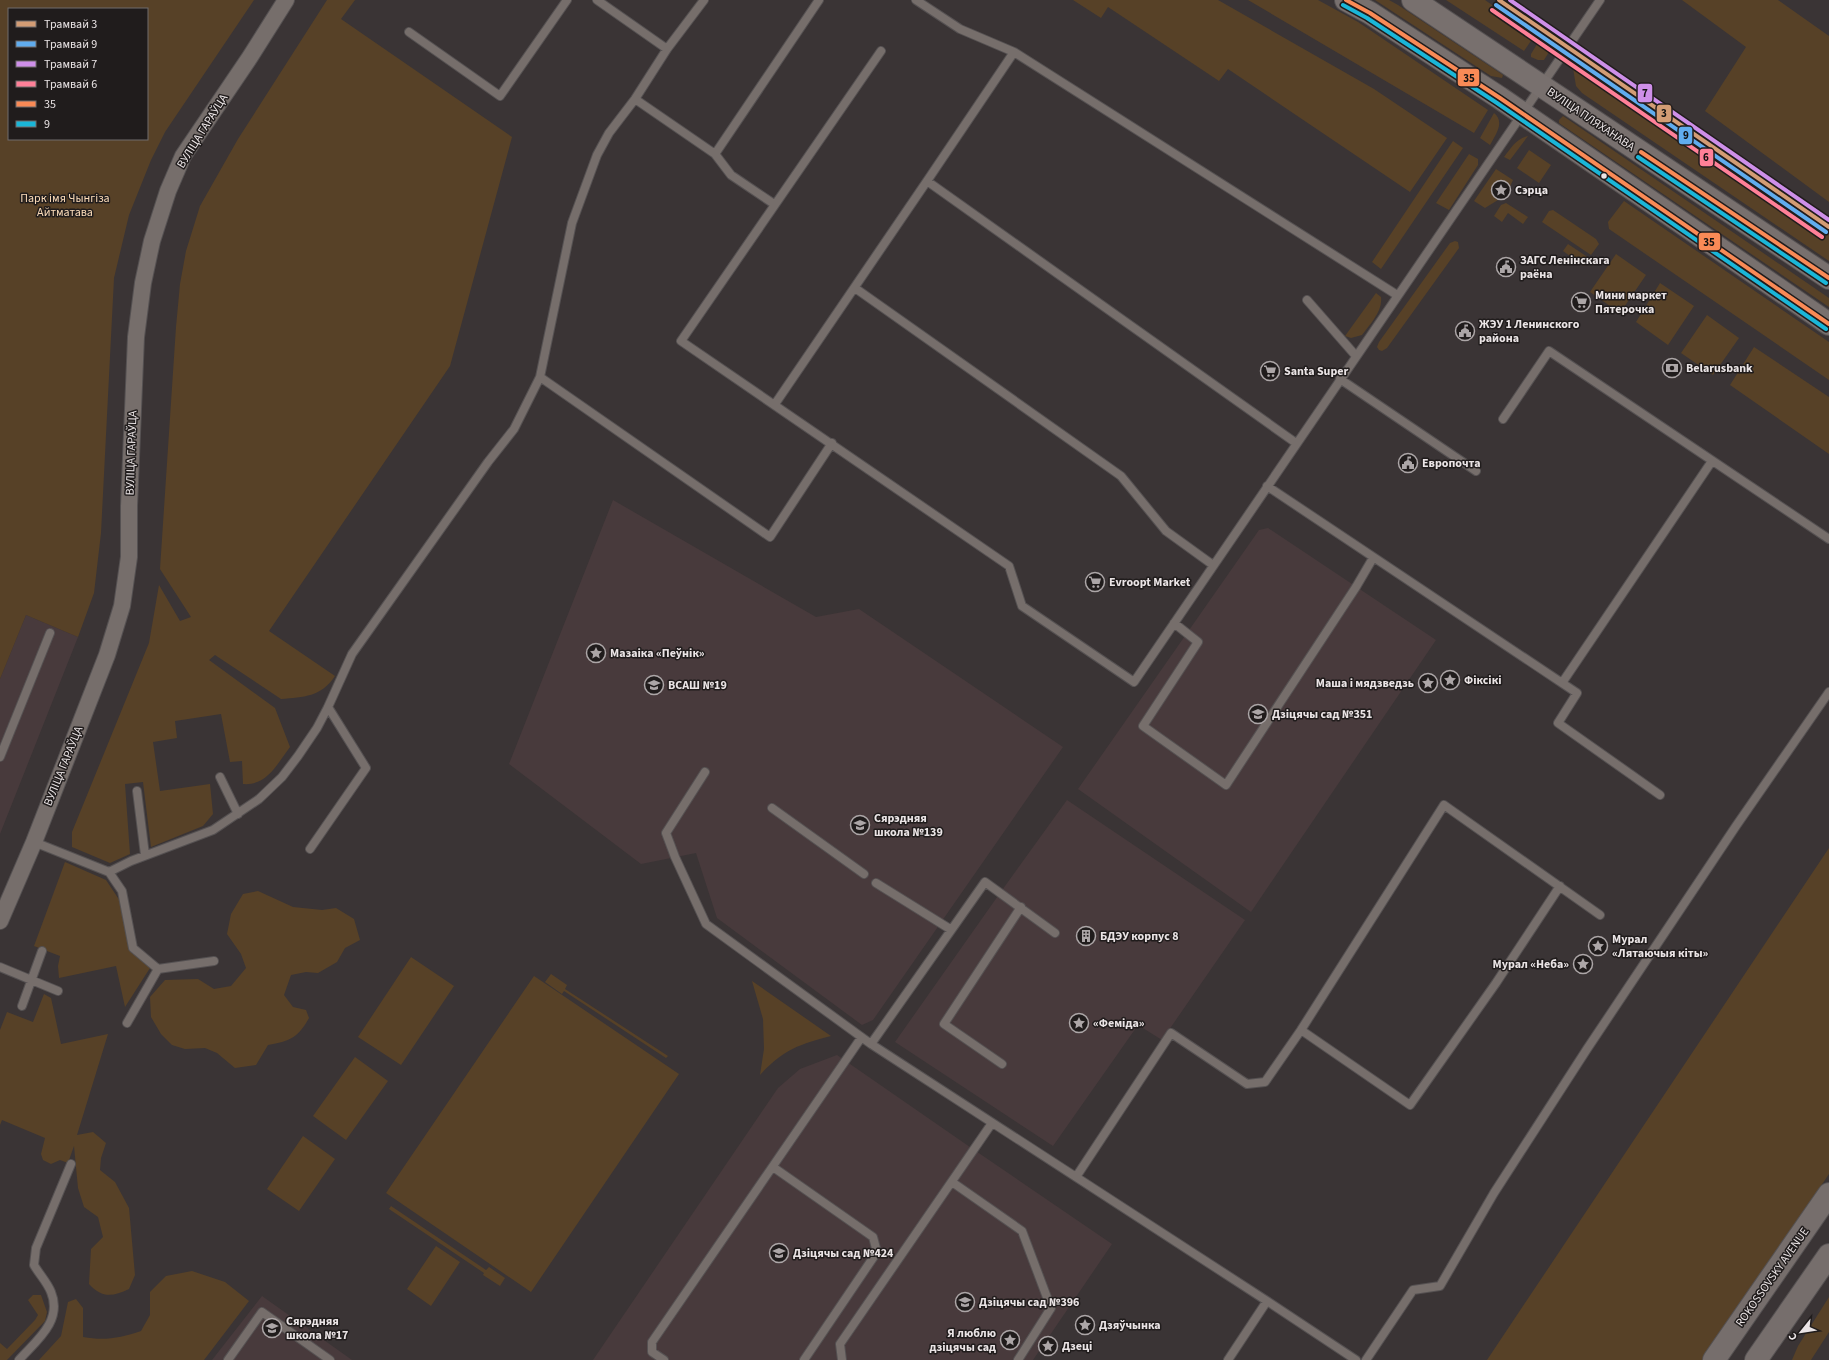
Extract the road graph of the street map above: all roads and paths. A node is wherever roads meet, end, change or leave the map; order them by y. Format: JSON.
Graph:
{"nodes":[{"id":1,"x":286,"y":0,"type":"edge"},
{"id":2,"x":567,"y":0,"type":"edge"},
{"id":3,"x":597,"y":0,"type":"edge"},
{"id":4,"x":704,"y":0,"type":"edge"},
{"id":5,"x":819,"y":0,"type":"edge"},
{"id":6,"x":916,"y":0,"type":"edge"},
{"id":7,"x":1346,"y":0,"type":"edge"},
{"id":8,"x":1413,"y":0,"type":"edge"},
{"id":9,"x":1600,"y":0,"type":"edge"},
{"id":10,"x":409,"y":32,"type":"dead end"},
{"id":11,"x":667,"y":49,"type":"junction"},
{"id":12,"x":881,"y":51,"type":"dead end"},
{"id":13,"x":1014,"y":52,"type":"junction"},
{"id":14,"x":1541,"y":86,"type":"junction"},
{"id":15,"x":635,"y":99,"type":"junction"},
{"id":16,"x":1522,"y":113,"type":"junction"},
{"id":17,"x":715,"y":154,"type":"junction"},
{"id":18,"x":928,"y":181,"type":"junction"},
{"id":19,"x":774,"y":204,"type":"junction"},
{"id":20,"x":1829,"y":278,"type":"edge"},
{"id":21,"x":855,"y":288,"type":"junction"},
{"id":22,"x":1397,"y":295,"type":"junction"},
{"id":23,"x":1307,"y":300,"type":"dead end"},
{"id":24,"x":1829,"y":324,"type":"edge"},
{"id":25,"x":1356,"y":356,"type":"junction"},
{"id":26,"x":540,"y":377,"type":"junction"},
{"id":27,"x":1340,"y":379,"type":"junction"},
{"id":28,"x":775,"y":404,"type":"junction"},
{"id":29,"x":1503,"y":419,"type":"dead end"},
{"id":30,"x":1296,"y":443,"type":"junction"},
{"id":31,"x":832,"y":444,"type":"junction"},
{"id":32,"x":1712,"y":461,"type":"junction"},
{"id":33,"x":1476,"y":471,"type":"dead end"},
{"id":34,"x":1267,"y":486,"type":"junction"},
{"id":35,"x":1829,"y":539,"type":"edge"},
{"id":36,"x":1373,"y":558,"type":"junction"},
{"id":37,"x":1214,"y":565,"type":"junction"},
{"id":38,"x":1174,"y":623,"type":"junction"},
{"id":39,"x":50,"y":633,"type":"dead end"},
{"id":40,"x":1562,"y":683,"type":"junction"},
{"id":41,"x":1829,"y":692,"type":"edge"},
{"id":42,"x":328,"y":707,"type":"junction"},
{"id":43,"x":0,"y":757,"type":"edge"},
{"id":44,"x":705,"y":772,"type":"dead end"},
{"id":45,"x":220,"y":777,"type":"dead end"},
{"id":46,"x":137,"y":791,"type":"dead end"},
{"id":47,"x":1660,"y":795,"type":"dead end"},
{"id":48,"x":772,"y":808,"type":"dead end"},
{"id":49,"x":238,"y":814,"type":"junction"},
{"id":50,"x":34,"y":842,"type":"junction"},
{"id":51,"x":310,"y":849,"type":"dead end"},
{"id":52,"x":145,"y":855,"type":"junction"},
{"id":53,"x":109,"y":872,"type":"junction"},
{"id":54,"x":864,"y":874,"type":"dead end"},
{"id":55,"x":876,"y":883,"type":"dead end"},
{"id":56,"x":1560,"y":886,"type":"junction"},
{"id":57,"x":1021,"y":907,"type":"junction"},
{"id":58,"x":1600,"y":915,"type":"dead end"},
{"id":59,"x":0,"y":921,"type":"edge"},
{"id":60,"x":950,"y":929,"type":"junction"},
{"id":61,"x":1055,"y":933,"type":"dead end"},
{"id":62,"x":42,"y":951,"type":"dead end"},
{"id":63,"x":214,"y":961,"type":"dead end"},
{"id":64,"x":0,"y":967,"type":"edge"},
{"id":65,"x":158,"y":969,"type":"junction"},
{"id":66,"x":31,"y":980,"type":"junction"},
{"id":67,"x":58,"y":990,"type":"dead end"},
{"id":68,"x":22,"y":1006,"type":"dead end"},
{"id":69,"x":127,"y":1023,"type":"dead end"},
{"id":70,"x":1301,"y":1030,"type":"junction"},
{"id":71,"x":861,"y":1038,"type":"junction"},
{"id":72,"x":871,"y":1044,"type":"junction"},
{"id":73,"x":1002,"y":1064,"type":"dead end"},
{"id":74,"x":992,"y":1123,"type":"junction"},
{"id":75,"x":71,"y":1164,"type":"dead end"},
{"id":76,"x":773,"y":1167,"type":"junction"},
{"id":77,"x":1076,"y":1177,"type":"junction"},
{"id":78,"x":952,"y":1182,"type":"junction"},
{"id":79,"x":1829,"y":1194,"type":"edge"},
{"id":80,"x":1829,"y":1255,"type":"edge"},
{"id":81,"x":1267,"y":1301,"type":"junction"},
{"id":82,"x":19,"y":1360,"type":"edge"},
{"id":83,"x":228,"y":1360,"type":"edge"},
{"id":84,"x":330,"y":1360,"type":"edge"},
{"id":85,"x":664,"y":1360,"type":"edge"},
{"id":86,"x":804,"y":1360,"type":"edge"},
{"id":87,"x":842,"y":1360,"type":"edge"},
{"id":88,"x":1018,"y":1360,"type":"edge"},
{"id":89,"x":1228,"y":1360,"type":"edge"},
{"id":90,"x":1356,"y":1360,"type":"edge"},
{"id":91,"x":1366,"y":1360,"type":"edge"},
{"id":92,"x":1714,"y":1360,"type":"edge"},
{"id":93,"x":1756,"y":1360,"type":"edge"}],
"edges":[{"from":1,"to":50,"type":"street","name":"ВУЛІЦА ГАРАЎЦА"},
{"from":2,"to":10,"type":"lane"},
{"from":3,"to":11,"type":"lane"},
{"from":4,"to":11,"type":"lane"},
{"from":5,"to":17,"type":"lane"},
{"from":6,"to":13,"type":"lane"},
{"from":7,"to":16,"type":"main road"},
{"from":8,"to":14,"type":"main road","name":"ВУЛІЦА ПЛЯХАНАВА"},
{"from":9,"to":14,"type":"lane"},
{"from":11,"to":15,"type":"lane"},
{"from":12,"to":19,"type":"lane"},
{"from":13,"to":18,"type":"lane"},
{"from":13,"to":22,"type":"lane"},
{"from":14,"to":16,"type":"lane"},
{"from":14,"to":20,"type":"main road","name":"ВУЛІЦА ПЛЯХАНАВА"},
{"from":15,"to":17,"type":"lane"},
{"from":15,"to":26,"type":"lane"},
{"from":16,"to":22,"type":"lane"},
{"from":16,"to":24,"type":"main road"},
{"from":17,"to":19,"type":"lane"},
{"from":18,"to":21,"type":"lane"},
{"from":18,"to":30,"type":"lane"},
{"from":19,"to":28,"type":"lane"},
{"from":21,"to":28,"type":"lane"},
{"from":21,"to":37,"type":"lane"},
{"from":22,"to":25,"type":"lane"},
{"from":23,"to":25,"type":"lane"},
{"from":25,"to":27,"type":"lane"},
{"from":26,"to":31,"type":"lane"},
{"from":26,"to":42,"type":"lane"},
{"from":27,"to":30,"type":"lane"},
{"from":27,"to":33,"type":"lane"},
{"from":28,"to":31,"type":"lane"},
{"from":29,"to":32,"type":"lane"},
{"from":30,"to":34,"type":"lane"},
{"from":31,"to":38,"type":"lane"},
{"from":32,"to":35,"type":"lane"},
{"from":32,"to":40,"type":"lane"},
{"from":34,"to":36,"type":"lane"},
{"from":34,"to":37,"type":"lane"},
{"from":36,"to":38,"type":"lane"},
{"from":36,"to":40,"type":"lane"},
{"from":37,"to":38,"type":"lane"},
{"from":39,"to":43,"type":"lane"},
{"from":40,"to":47,"type":"lane"},
{"from":41,"to":91,"type":"lane"},
{"from":42,"to":49,"type":"lane"},
{"from":42,"to":51,"type":"lane"},
{"from":44,"to":71,"type":"lane"},
{"from":45,"to":49,"type":"lane"},
{"from":46,"to":52,"type":"lane"},
{"from":48,"to":54,"type":"lane"},
{"from":49,"to":52,"type":"lane"},
{"from":50,"to":53,"type":"lane"},
{"from":50,"to":59,"type":"street","name":"ВУЛІЦА ГАРАЎЦА"},
{"from":52,"to":53,"type":"lane"},
{"from":53,"to":65,"type":"lane"},
{"from":55,"to":60,"type":"lane"},
{"from":56,"to":58,"type":"lane"},
{"from":56,"to":70,"type":"lane"},
{"from":56,"to":70,"type":"lane"},
{"from":57,"to":60,"type":"lane"},
{"from":57,"to":61,"type":"lane"},
{"from":57,"to":73,"type":"lane"},
{"from":60,"to":72,"type":"lane"},
{"from":62,"to":66,"type":"lane"},
{"from":63,"to":65,"type":"lane"},
{"from":64,"to":66,"type":"lane"},
{"from":65,"to":69,"type":"lane"},
{"from":66,"to":67,"type":"lane"},
{"from":66,"to":68,"type":"lane"},
{"from":70,"to":77,"type":"lane"},
{"from":71,"to":72,"type":"lane"},
{"from":71,"to":76,"type":"lane"},
{"from":72,"to":74,"type":"lane"},
{"from":74,"to":77,"type":"lane"},
{"from":74,"to":78,"type":"lane"},
{"from":75,"to":82,"type":"lane"},
{"from":76,"to":85,"type":"lane"},
{"from":76,"to":86,"type":"lane"},
{"from":77,"to":81,"type":"lane"},
{"from":78,"to":87,"type":"lane"},
{"from":78,"to":88,"type":"lane"},
{"from":79,"to":92,"type":"main road","name":"ROKOSSOVSKY AVENUE"},
{"from":80,"to":93,"type":"main road"},
{"from":81,"to":89,"type":"lane"},
{"from":81,"to":90,"type":"lane"},
{"from":83,"to":84,"type":"lane"}]}
